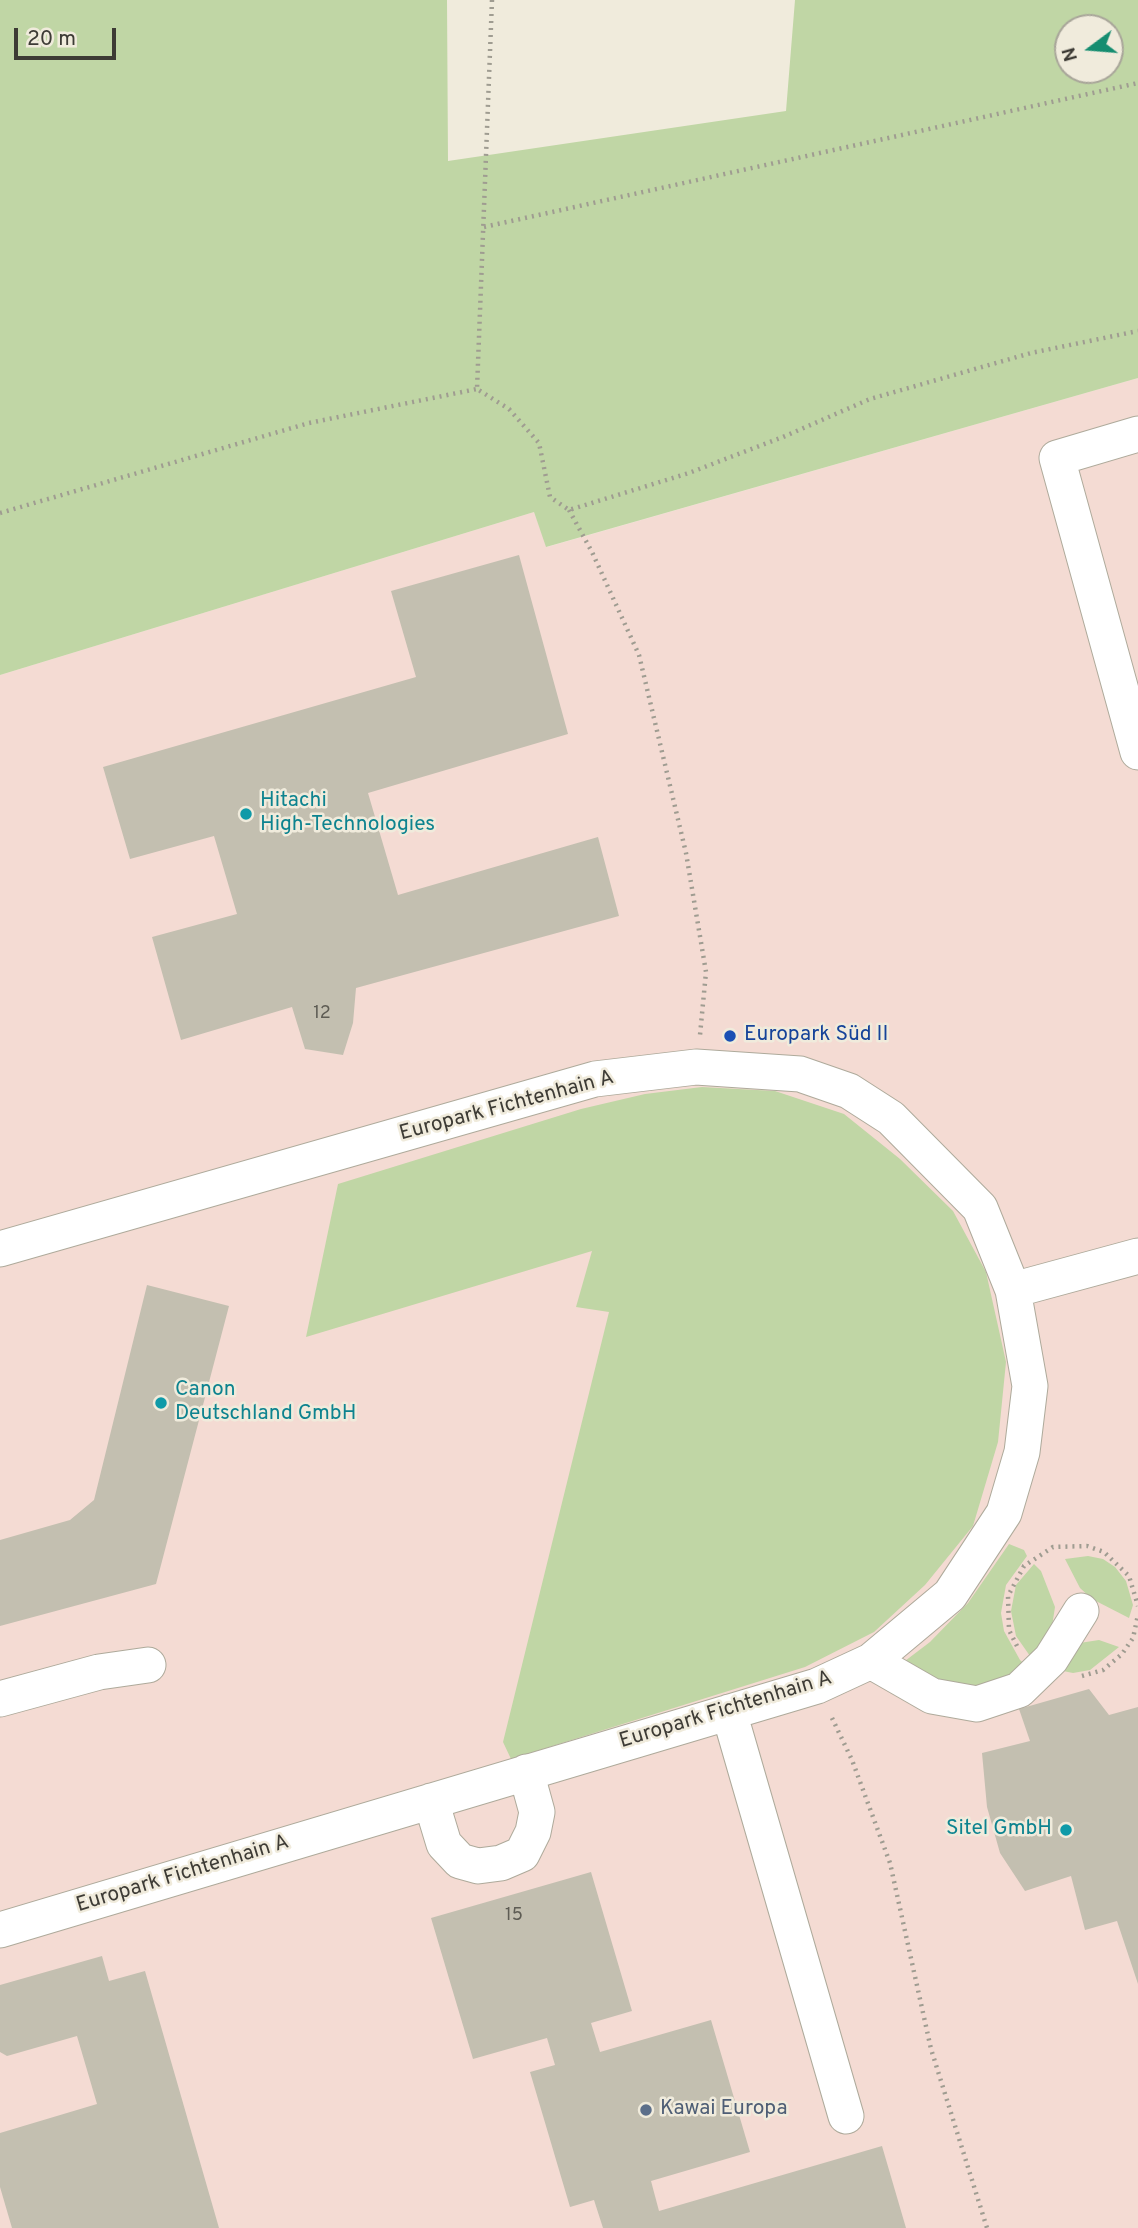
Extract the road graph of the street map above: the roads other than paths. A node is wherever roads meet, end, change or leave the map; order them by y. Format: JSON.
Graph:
{"nodes":[{"id":1,"x":1138,"y":433,"type":"edge"},
{"id":2,"x":1138,"y":752,"type":"edge"},
{"id":3,"x":0,"y":1249,"type":"edge"},
{"id":4,"x":1138,"y":1256,"type":"edge"},
{"id":5,"x":1013,"y":1290,"type":"junction"},
{"id":6,"x":1081,"y":1611,"type":"dead end"},
{"id":7,"x":871,"y":1661,"type":"junction"},
{"id":8,"x":148,"y":1665,"type":"dead end"},
{"id":9,"x":0,"y":1699,"type":"edge"},
{"id":10,"x":729,"y":1712,"type":"junction"},
{"id":11,"x":526,"y":1772,"type":"junction"},
{"id":12,"x":431,"y":1801,"type":"junction"},
{"id":13,"x":0,"y":1930,"type":"edge"},
{"id":14,"x":846,"y":2116,"type":"dead end"}],
"edges":[{"from":1,"to":2,"type":"street"},
{"from":3,"to":5,"type":"street","name":"Europark Fichtenhain A"},
{"from":4,"to":5,"type":"street"},
{"from":5,"to":7,"type":"street","name":"Europark Fichtenhain A"},
{"from":6,"to":7,"type":"street"},
{"from":7,"to":10,"type":"street","name":"Europark Fichtenhain A"},
{"from":8,"to":9,"type":"street"},
{"from":10,"to":11,"type":"street","name":"Europark Fichtenhain A"},
{"from":10,"to":14,"type":"street"},
{"from":11,"to":12,"type":"street","name":"Europark Fichtenhain A"},
{"from":11,"to":12,"type":"street"},
{"from":12,"to":13,"type":"street","name":"Europark Fichtenhain A"}]}
